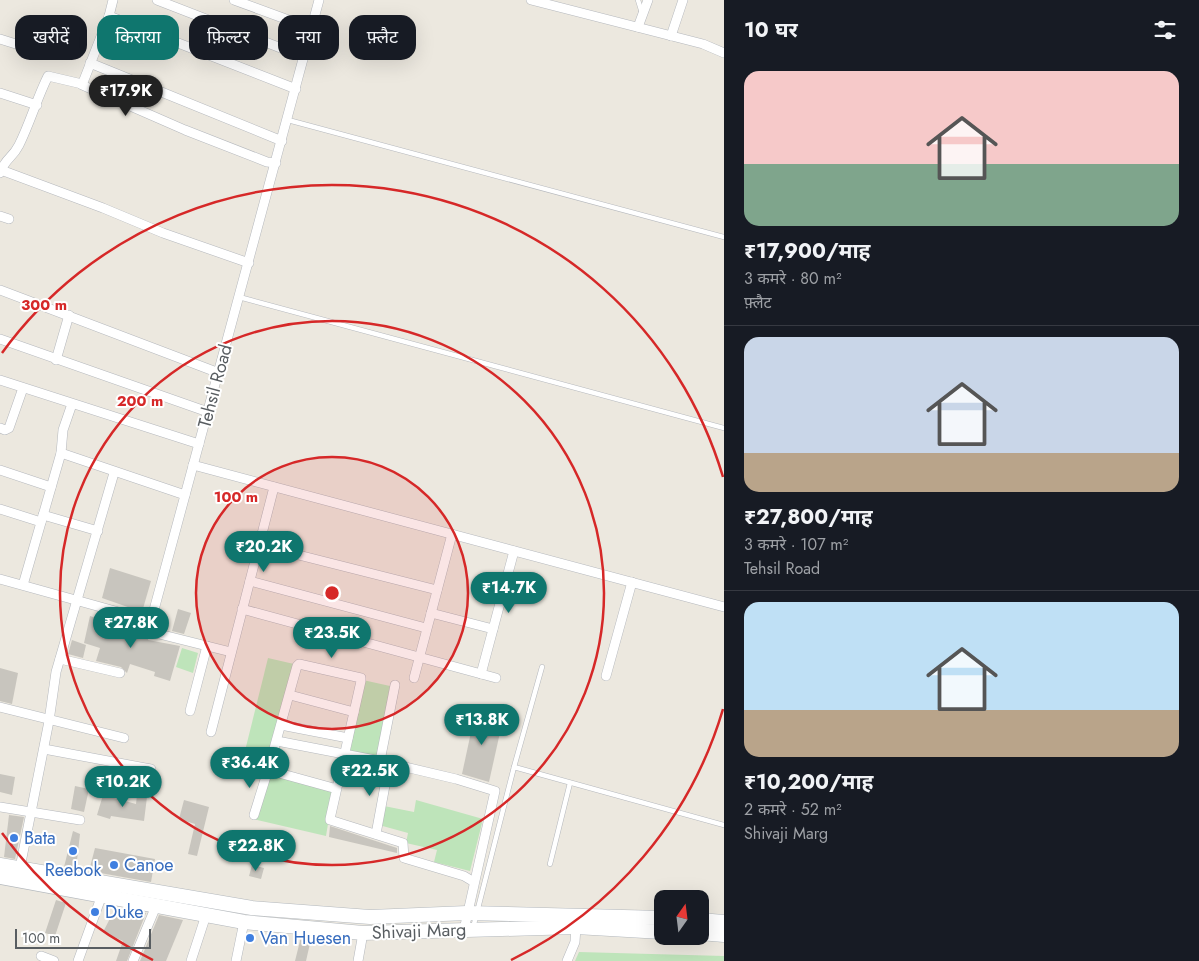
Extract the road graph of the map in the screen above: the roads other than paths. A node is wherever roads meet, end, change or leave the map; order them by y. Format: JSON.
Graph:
{"nodes":[{"id":1,"x":113,"y":0,"type":"edge"},
{"id":2,"x":157,"y":0,"type":"edge"},
{"id":3,"x":234,"y":0,"type":"edge"},
{"id":4,"x":319,"y":0,"type":"edge"},
{"id":5,"x":531,"y":0,"type":"edge"},
{"id":6,"x":638,"y":0,"type":"edge"},
{"id":7,"x":648,"y":0,"type":"edge"},
{"id":8,"x":683,"y":0,"type":"edge"},
{"id":9,"x":109,"y":15,"type":"edge"},
{"id":10,"x":316,"y":15,"type":"edge"},
{"id":11,"x":643,"y":15,"type":"junction"},
{"id":12,"x":278,"y":16,"type":"edge"},
{"id":13,"x":638,"y":27,"type":"junction"},
{"id":14,"x":672,"y":36,"type":"junction"},
{"id":15,"x":0,"y":39,"type":"edge"},
{"id":16,"x":179,"y":43,"type":"edge"},
{"id":17,"x":15,"y":44,"type":"edge"},
{"id":18,"x":97,"y":46,"type":"edge"},
{"id":19,"x":278,"y":47,"type":"edge"},
{"id":20,"x":724,"y":51,"type":"edge"},
{"id":21,"x":303,"y":60,"type":"edge"},
{"id":22,"x":90,"y":63,"type":"junction"},
{"id":23,"x":82,"y":84,"type":"junction"},
{"id":24,"x":296,"y":89,"type":"junction"},
{"id":25,"x":0,"y":93,"type":"edge"},
{"id":26,"x":37,"y":104,"type":"junction"},
{"id":27,"x":288,"y":120,"type":"junction"},
{"id":28,"x":282,"y":141,"type":"junction"},
{"id":29,"x":3,"y":158,"type":"edge"},
{"id":30,"x":276,"y":162,"type":"junction"},
{"id":31,"x":1,"y":172,"type":"edge"},
{"id":32,"x":724,"y":237,"type":"edge"},
{"id":33,"x":248,"y":263,"type":"junction"},
{"id":34,"x":0,"y":290,"type":"edge"},
{"id":35,"x":239,"y":297,"type":"junction"},
{"id":36,"x":69,"y":316,"type":"junction"},
{"id":37,"x":0,"y":339,"type":"edge"},
{"id":38,"x":56,"y":360,"type":"junction"},
{"id":39,"x":219,"y":373,"type":"junction"},
{"id":40,"x":0,"y":380,"type":"edge"},
{"id":41,"x":23,"y":388,"type":"junction"},
{"id":42,"x":72,"y":404,"type":"junction"},
{"id":43,"x":208,"y":412,"type":"junction"},
{"id":44,"x":0,"y":428,"type":"edge"},
{"id":45,"x":724,"y":428,"type":"edge"},
{"id":46,"x":199,"y":444,"type":"junction"},
{"id":47,"x":61,"y":453,"type":"junction"},
{"id":48,"x":193,"y":466,"type":"junction"},
{"id":49,"x":0,"y":470,"type":"edge"},
{"id":50,"x":114,"y":473,"type":"junction"},
{"id":51,"x":51,"y":487,"type":"junction"},
{"id":52,"x":274,"y":487,"type":"junction"},
{"id":53,"x":185,"y":495,"type":"junction"},
{"id":54,"x":0,"y":509,"type":"edge"},
{"id":55,"x":42,"y":519,"type":"junction"},
{"id":56,"x":98,"y":531,"type":"junction"},
{"id":57,"x":452,"y":534,"type":"junction"},
{"id":58,"x":259,"y":544,"type":"junction"},
{"id":59,"x":514,"y":551,"type":"junction"},
{"id":60,"x":0,"y":579,"type":"edge"},
{"id":61,"x":250,"y":581,"type":"junction"},
{"id":62,"x":632,"y":582,"type":"junction"},
{"id":63,"x":23,"y":585,"type":"junction"},
{"id":64,"x":437,"y":590,"type":"junction"},
{"id":65,"x":78,"y":600,"type":"junction"},
{"id":66,"x":724,"y":607,"type":"edge"},
{"id":67,"x":242,"y":609,"type":"junction"},
{"id":68,"x":431,"y":613,"type":"junction"},
{"id":69,"x":151,"y":621,"type":"junction"},
{"id":70,"x":426,"y":628,"type":"junction"},
{"id":71,"x":493,"y":629,"type":"junction"},
{"id":72,"x":207,"y":646,"type":"junction"},
{"id":73,"x":231,"y":652,"type":"junction"},
{"id":74,"x":419,"y":657,"type":"junction"},
{"id":75,"x":60,"y":659,"type":"junction"},
{"id":76,"x":542,"y":667,"type":"dead end"},
{"id":77,"x":120,"y":673,"type":"dead end"},
{"id":78,"x":481,"y":674,"type":"junction"},
{"id":79,"x":606,"y":676,"type":"dead end"},
{"id":80,"x":414,"y":678,"type":"dead end"},
{"id":81,"x":496,"y":678,"type":"dead end"},
{"id":82,"x":395,"y":685,"type":"dead end"},
{"id":83,"x":290,"y":695,"type":"junction"},
{"id":84,"x":0,"y":707,"type":"edge"},
{"id":85,"x":190,"y":711,"type":"dead end"},
{"id":86,"x":354,"y":712,"type":"junction"},
{"id":87,"x":49,"y":721,"type":"junction"},
{"id":88,"x":281,"y":724,"type":"junction"},
{"id":89,"x":211,"y":732,"type":"dead end"},
{"id":90,"x":124,"y":738,"type":"dead end"},
{"id":91,"x":348,"y":738,"type":"junction"},
{"id":92,"x":277,"y":741,"type":"junction"},
{"id":93,"x":44,"y":749,"type":"junction"},
{"id":94,"x":345,"y":754,"type":"junction"},
{"id":95,"x":384,"y":763,"type":"junction"},
{"id":96,"x":514,"y":767,"type":"junction"},
{"id":97,"x":151,"y":770,"type":"dead end"},
{"id":98,"x":268,"y":770,"type":"junction"},
{"id":99,"x":570,"y":783,"type":"junction"},
{"id":100,"x":337,"y":788,"type":"junction"},
{"id":101,"x":0,"y":808,"type":"edge"},
{"id":102,"x":32,"y":813,"type":"junction"},
{"id":103,"x":254,"y":815,"type":"dead end"},
{"id":104,"x":80,"y":820,"type":"dead end"},
{"id":105,"x":724,"y":825,"type":"edge"},
{"id":106,"x":376,"y":834,"type":"junction"},
{"id":107,"x":550,"y":864,"type":"dead end"},
{"id":108,"x":0,"y":865,"type":"edge"},
{"id":109,"x":19,"y":874,"type":"junction"},
{"id":110,"x":0,"y":877,"type":"edge"},
{"id":111,"x":104,"y":882,"type":"junction"},
{"id":112,"x":474,"y":882,"type":"junction"},
{"id":113,"x":102,"y":896,"type":"junction"},
{"id":114,"x":156,"y":906,"type":"junction"},
{"id":115,"x":472,"y":913,"type":"junction"},
{"id":116,"x":206,"y":915,"type":"junction"},
{"id":117,"x":654,"y":918,"type":"edge"},
{"id":118,"x":709,"y":921,"type":"edge"},
{"id":119,"x":244,"y":922,"type":"junction"},
{"id":120,"x":724,"y":922,"type":"edge"},
{"id":121,"x":576,"y":927,"type":"junction"},
{"id":122,"x":468,"y":930,"type":"junction"},
{"id":123,"x":363,"y":932,"type":"junction"},
{"id":124,"x":654,"y":932,"type":"edge"},
{"id":125,"x":709,"y":934,"type":"edge"},
{"id":126,"x":724,"y":935,"type":"edge"},
{"id":127,"x":41,"y":956,"type":"dead end"},
{"id":128,"x":54,"y":961,"type":"edge"},
{"id":129,"x":78,"y":961,"type":"edge"},
{"id":130,"x":133,"y":961,"type":"edge"},
{"id":131,"x":191,"y":961,"type":"edge"},
{"id":132,"x":236,"y":961,"type":"edge"},
{"id":133,"x":358,"y":961,"type":"edge"},
{"id":134,"x":567,"y":961,"type":"edge"}],
"edges":[{"from":1,"to":9,"type":"street"},
{"from":2,"to":19,"type":"street"},
{"from":3,"to":12,"type":"street"},
{"from":4,"to":10,"type":"street","name":"Tehsil Road"},
{"from":5,"to":13,"type":"street"},
{"from":6,"to":11,"type":"lane"},
{"from":7,"to":11,"type":"street"},
{"from":8,"to":14,"type":"street"},
{"from":11,"to":13,"type":"street"},
{"from":13,"to":14,"type":"street"},
{"from":14,"to":20,"type":"street"},
{"from":15,"to":17,"type":"street"},
{"from":16,"to":24,"type":"street"},
{"from":18,"to":22,"type":"street"},
{"from":21,"to":24,"type":"street","name":"Tehsil Road"},
{"from":22,"to":23,"type":"street"},
{"from":22,"to":28,"type":"street"},
{"from":23,"to":26,"type":"street"},
{"from":23,"to":30,"type":"street"},
{"from":24,"to":27,"type":"street","name":"Tehsil Road"},
{"from":25,"to":26,"type":"street"},
{"from":26,"to":29,"type":"street"},
{"from":27,"to":28,"type":"street","name":"Tehsil Road"},
{"from":27,"to":32,"type":"lane"},
{"from":28,"to":30,"type":"street","name":"Tehsil Road"},
{"from":29,"to":31,"type":"street"},
{"from":30,"to":33,"type":"street","name":"Tehsil Road"},
{"from":31,"to":33,"type":"street"},
{"from":33,"to":35,"type":"street","name":"Tehsil Road"},
{"from":34,"to":36,"type":"street"},
{"from":35,"to":39,"type":"street","name":"Tehsil Road"},
{"from":35,"to":45,"type":"lane"},
{"from":36,"to":38,"type":"street"},
{"from":36,"to":39,"type":"street"},
{"from":37,"to":38,"type":"street"},
{"from":38,"to":43,"type":"street"},
{"from":39,"to":43,"type":"street","name":"Tehsil Road"},
{"from":40,"to":41,"type":"street"},
{"from":41,"to":42,"type":"street"},
{"from":41,"to":44,"type":"street"},
{"from":42,"to":46,"type":"street"},
{"from":42,"to":47,"type":"street"},
{"from":43,"to":46,"type":"street","name":"Tehsil Road"},
{"from":46,"to":48,"type":"street","name":"Tehsil Road"},
{"from":47,"to":50,"type":"street"},
{"from":47,"to":51,"type":"street"},
{"from":48,"to":52,"type":"street"},
{"from":48,"to":53,"type":"street","name":"Tehsil Road"},
{"from":49,"to":51,"type":"street"},
{"from":50,"to":53,"type":"street"},
{"from":50,"to":56,"type":"street"},
{"from":51,"to":55,"type":"street"},
{"from":52,"to":57,"type":"street"},
{"from":52,"to":58,"type":"street"},
{"from":53,"to":69,"type":"street","name":"Tehsil Road"},
{"from":54,"to":55,"type":"street"},
{"from":55,"to":56,"type":"street"},
{"from":55,"to":63,"type":"street"},
{"from":56,"to":65,"type":"street"},
{"from":57,"to":59,"type":"street"},
{"from":57,"to":64,"type":"street"},
{"from":58,"to":61,"type":"street"},
{"from":58,"to":64,"type":"street"},
{"from":59,"to":62,"type":"street"},
{"from":59,"to":71,"type":"street"},
{"from":60,"to":63,"type":"street"},
{"from":61,"to":67,"type":"street"},
{"from":61,"to":70,"type":"street"},
{"from":62,"to":66,"type":"street"},
{"from":62,"to":79,"type":"street"},
{"from":63,"to":65,"type":"street"},
{"from":64,"to":68,"type":"street"},
{"from":65,"to":69,"type":"street"},
{"from":65,"to":75,"type":"street"},
{"from":67,"to":73,"type":"street"},
{"from":67,"to":74,"type":"street"},
{"from":68,"to":70,"type":"street"},
{"from":68,"to":71,"type":"street"},
{"from":69,"to":72,"type":"street"},
{"from":70,"to":74,"type":"street"},
{"from":71,"to":78,"type":"street"},
{"from":72,"to":73,"type":"street"},
{"from":72,"to":85,"type":"street"},
{"from":73,"to":89,"type":"street"},
{"from":74,"to":78,"type":"street"},
{"from":74,"to":80,"type":"street"},
{"from":75,"to":77,"type":"street"},
{"from":75,"to":87,"type":"street"},
{"from":76,"to":96,"type":"lane"},
{"from":78,"to":81,"type":"street"},
{"from":82,"to":95,"type":"street"},
{"from":83,"to":86,"type":"street"},
{"from":83,"to":86,"type":"street"},
{"from":83,"to":88,"type":"street"},
{"from":84,"to":87,"type":"street"},
{"from":86,"to":91,"type":"street"},
{"from":87,"to":90,"type":"street"},
{"from":87,"to":93,"type":"street"},
{"from":88,"to":91,"type":"street"},
{"from":88,"to":92,"type":"street"},
{"from":91,"to":94,"type":"street"},
{"from":92,"to":94,"type":"street"},
{"from":92,"to":98,"type":"street"},
{"from":93,"to":97,"type":"street"},
{"from":93,"to":102,"type":"street"},
{"from":94,"to":95,"type":"street"},
{"from":94,"to":100,"type":"street"},
{"from":95,"to":106,"type":"street"},
{"from":95,"to":112,"type":"street"},
{"from":96,"to":99,"type":"lane"},
{"from":96,"to":115,"type":"lane"},
{"from":98,"to":100,"type":"street"},
{"from":98,"to":103,"type":"street"},
{"from":99,"to":105,"type":"lane"},
{"from":99,"to":107,"type":"lane"},
{"from":100,"to":106,"type":"street"},
{"from":101,"to":102,"type":"street"},
{"from":102,"to":104,"type":"street"},
{"from":102,"to":109,"type":"street"},
{"from":106,"to":112,"type":"street"},
{"from":108,"to":109,"type":"main road","name":"Shivaji Marg"},
{"from":109,"to":110,"type":"main road","name":"Shivaji Marg"},
{"from":109,"to":111,"type":"main road","name":"Shivaji Marg"},
{"from":109,"to":113,"type":"main road","name":"Shivaji Marg"},
{"from":111,"to":113,"type":"street"},
{"from":111,"to":115,"type":"main road","name":"Shivaji Marg"},
{"from":112,"to":115,"type":"street"},
{"from":113,"to":114,"type":"main road","name":"Shivaji Marg"},
{"from":113,"to":129,"type":"street"},
{"from":114,"to":116,"type":"main road","name":"Shivaji Marg"},
{"from":114,"to":130,"type":"street"},
{"from":115,"to":117,"type":"main road","name":"Shivaji Marg"},
{"from":115,"to":122,"type":"street"},
{"from":116,"to":119,"type":"main road","name":"Shivaji Marg"},
{"from":116,"to":131,"type":"street"},
{"from":118,"to":120,"type":"main road"},
{"from":119,"to":123,"type":"main road","name":"Shivaji Marg"},
{"from":119,"to":132,"type":"street"},
{"from":121,"to":122,"type":"main road","name":"Shivaji Marg"},
{"from":121,"to":124,"type":"main road","name":"Shivaji Marg"},
{"from":121,"to":134,"type":"street"},
{"from":122,"to":123,"type":"main road","name":"Shivaji Marg"},
{"from":123,"to":133,"type":"street"},
{"from":125,"to":126,"type":"main road"},
{"from":127,"to":128,"type":"street"}]}
